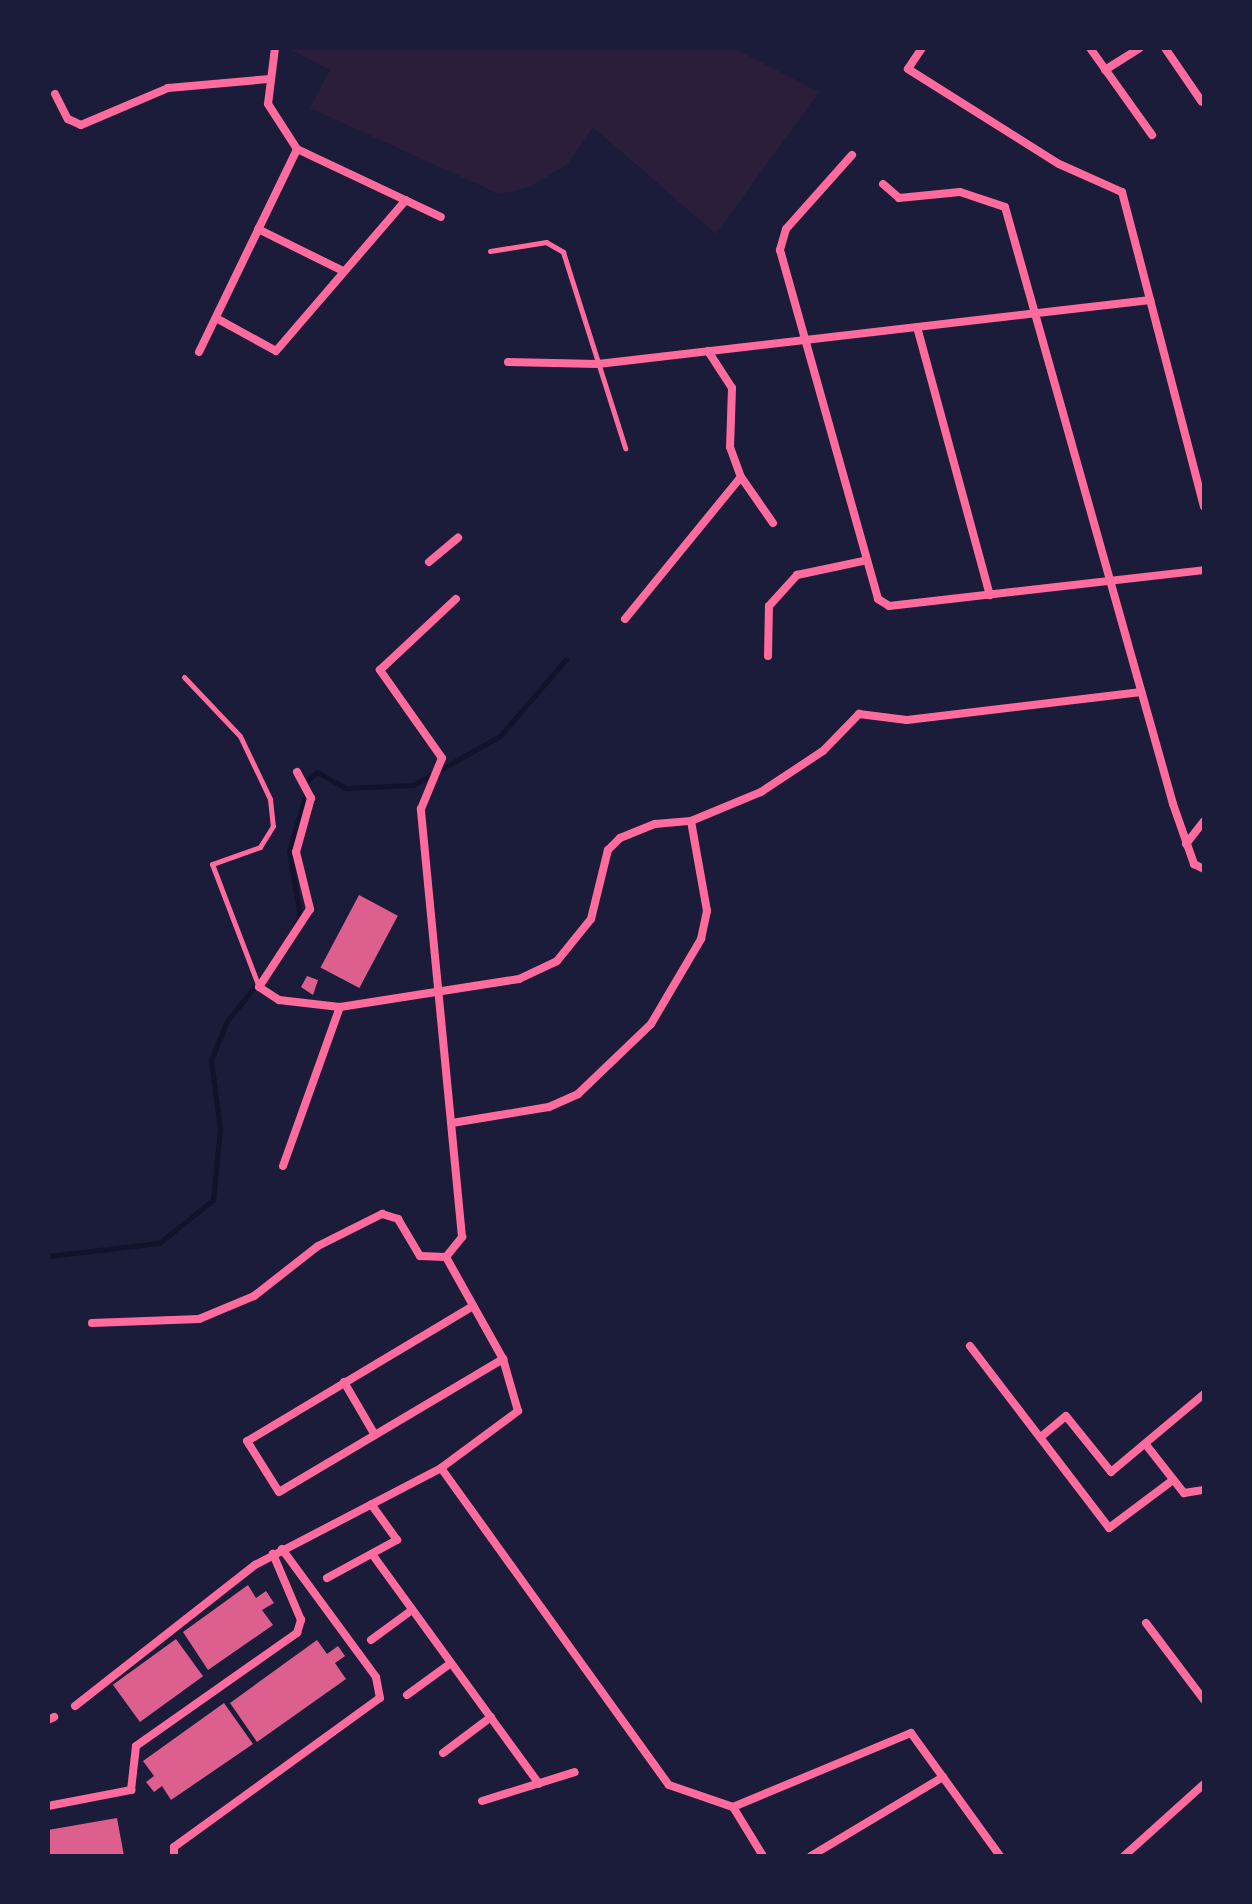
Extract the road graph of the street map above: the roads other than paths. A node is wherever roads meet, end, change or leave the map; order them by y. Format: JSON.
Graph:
{"nodes":[{"id":1,"x":275,"y":48,"type":"edge"},
{"id":2,"x":922,"y":48,"type":"edge"},
{"id":3,"x":1090,"y":48,"type":"edge"},
{"id":4,"x":1140,"y":48,"type":"edge"},
{"id":5,"x":1165,"y":48,"type":"edge"},
{"id":6,"x":1105,"y":70,"type":"junction"},
{"id":7,"x":268,"y":79,"type":"junction"},
{"id":8,"x":55,"y":94,"type":"dead end"},
{"id":9,"x":1202,"y":102,"type":"edge"},
{"id":10,"x":1152,"y":135,"type":"dead end"},
{"id":11,"x":297,"y":149,"type":"junction"},
{"id":12,"x":852,"y":155,"type":"dead end"},
{"id":13,"x":883,"y":184,"type":"dead end"},
{"id":14,"x":406,"y":200,"type":"junction"},
{"id":15,"x":441,"y":217,"type":"dead end"},
{"id":16,"x":258,"y":229,"type":"junction"},
{"id":17,"x":490,"y":251,"type":"dead end"},
{"id":18,"x":341,"y":270,"type":"junction"},
{"id":19,"x":1150,"y":300,"type":"junction"},
{"id":20,"x":1035,"y":313,"type":"junction"},
{"id":21,"x":216,"y":318,"type":"junction"},
{"id":22,"x":917,"y":327,"type":"junction"},
{"id":23,"x":803,"y":340,"type":"junction"},
{"id":24,"x":708,"y":351,"type":"junction"},
{"id":25,"x":199,"y":352,"type":"dead end"},
{"id":26,"x":508,"y":362,"type":"dead end"},
{"id":27,"x":598,"y":364,"type":"junction"},
{"id":28,"x":625,"y":448,"type":"dead end"},
{"id":29,"x":741,"y":477,"type":"junction"},
{"id":30,"x":1204,"y":507,"type":"edge"},
{"id":31,"x":773,"y":523,"type":"dead end"},
{"id":32,"x":458,"y":538,"type":"dead end"},
{"id":33,"x":863,"y":561,"type":"junction"},
{"id":34,"x":429,"y":562,"type":"dead end"},
{"id":35,"x":1204,"y":570,"type":"edge"},
{"id":36,"x":1110,"y":580,"type":"junction"},
{"id":37,"x":990,"y":595,"type":"junction"},
{"id":38,"x":456,"y":599,"type":"dead end"},
{"id":39,"x":625,"y":619,"type":"dead end"},
{"id":40,"x":768,"y":656,"type":"dead end"},
{"id":41,"x":184,"y":677,"type":"dead end"},
{"id":42,"x":1141,"y":692,"type":"junction"},
{"id":43,"x":299,"y":776,"type":"dead end"},
{"id":44,"x":691,"y":821,"type":"junction"},
{"id":45,"x":1204,"y":821,"type":"edge"},
{"id":46,"x":1186,"y":844,"type":"junction"},
{"id":47,"x":1201,"y":869,"type":"edge"},
{"id":48,"x":258,"y":986,"type":"junction"},
{"id":49,"x":440,"y":995,"type":"junction"},
{"id":50,"x":340,"y":1007,"type":"junction"},
{"id":51,"x":452,"y":1123,"type":"junction"},
{"id":52,"x":283,"y":1166,"type":"dead end"},
{"id":53,"x":446,"y":1257,"type":"junction"},
{"id":54,"x":473,"y":1306,"type":"junction"},
{"id":55,"x":92,"y":1323,"type":"dead end"},
{"id":56,"x":970,"y":1346,"type":"dead end"},
{"id":57,"x":503,"y":1359,"type":"junction"},
{"id":58,"x":344,"y":1382,"type":"junction"},
{"id":59,"x":1204,"y":1394,"type":"edge"},
{"id":60,"x":375,"y":1435,"type":"junction"},
{"id":61,"x":1042,"y":1436,"type":"junction"},
{"id":62,"x":1147,"y":1446,"type":"junction"},
{"id":63,"x":441,"y":1468,"type":"junction"},
{"id":64,"x":1173,"y":1480,"type":"junction"},
{"id":65,"x":1204,"y":1490,"type":"edge"},
{"id":66,"x":371,"y":1504,"type":"junction"},
{"id":67,"x":282,"y":1549,"type":"junction"},
{"id":68,"x":273,"y":1554,"type":"junction"},
{"id":69,"x":372,"y":1554,"type":"junction"},
{"id":70,"x":327,"y":1578,"type":"dead end"},
{"id":71,"x":412,"y":1610,"type":"junction"},
{"id":72,"x":1146,"y":1623,"type":"dead end"},
{"id":73,"x":371,"y":1640,"type":"dead end"},
{"id":74,"x":451,"y":1663,"type":"junction"},
{"id":75,"x":407,"y":1695,"type":"dead end"},
{"id":76,"x":1204,"y":1700,"type":"edge"},
{"id":77,"x":75,"y":1706,"type":"dead end"},
{"id":78,"x":491,"y":1717,"type":"junction"},
{"id":79,"x":443,"y":1753,"type":"dead end"},
{"id":80,"x":575,"y":1772,"type":"dead end"},
{"id":81,"x":943,"y":1777,"type":"junction"},
{"id":82,"x":539,"y":1784,"type":"junction"},
{"id":83,"x":1204,"y":1784,"type":"edge"},
{"id":84,"x":482,"y":1801,"type":"dead end"},
{"id":85,"x":48,"y":1806,"type":"edge"},
{"id":86,"x":733,"y":1807,"type":"junction"},
{"id":87,"x":174,"y":1856,"type":"edge"},
{"id":88,"x":763,"y":1856,"type":"edge"},
{"id":89,"x":811,"y":1856,"type":"edge"},
{"id":90,"x":1000,"y":1856,"type":"edge"},
{"id":91,"x":1124,"y":1856,"type":"edge"}],
"edges":[{"from":1,"to":7,"type":"street"},
{"from":2,"to":19,"type":"street"},
{"from":3,"to":6,"type":"street"},
{"from":4,"to":6,"type":"street"},
{"from":5,"to":9,"type":"street"},
{"from":6,"to":10,"type":"street"},
{"from":7,"to":8,"type":"street"},
{"from":7,"to":11,"type":"street"},
{"from":11,"to":14,"type":"street"},
{"from":11,"to":16,"type":"street"},
{"from":12,"to":23,"type":"street"},
{"from":13,"to":20,"type":"street"},
{"from":14,"to":15,"type":"street"},
{"from":14,"to":18,"type":"street"},
{"from":16,"to":18,"type":"street"},
{"from":16,"to":21,"type":"street"},
{"from":17,"to":27,"type":"lane"},
{"from":18,"to":21,"type":"street"},
{"from":19,"to":20,"type":"street"},
{"from":19,"to":30,"type":"street"},
{"from":20,"to":22,"type":"street"},
{"from":20,"to":36,"type":"street"},
{"from":21,"to":25,"type":"street"},
{"from":22,"to":23,"type":"street"},
{"from":22,"to":37,"type":"street"},
{"from":23,"to":24,"type":"street"},
{"from":23,"to":33,"type":"street"},
{"from":24,"to":27,"type":"street"},
{"from":24,"to":29,"type":"street"},
{"from":26,"to":27,"type":"street"},
{"from":27,"to":28,"type":"lane"},
{"from":29,"to":31,"type":"street"},
{"from":29,"to":39,"type":"street"},
{"from":32,"to":34,"type":"street"},
{"from":33,"to":37,"type":"street"},
{"from":33,"to":40,"type":"street"},
{"from":35,"to":36,"type":"street"},
{"from":36,"to":37,"type":"street"},
{"from":36,"to":42,"type":"street"},
{"from":38,"to":49,"type":"street"},
{"from":41,"to":48,"type":"lane"},
{"from":42,"to":44,"type":"street"},
{"from":42,"to":46,"type":"street"},
{"from":43,"to":48,"type":"street"},
{"from":44,"to":49,"type":"street"},
{"from":44,"to":51,"type":"street"},
{"from":45,"to":46,"type":"street"},
{"from":46,"to":47,"type":"street"},
{"from":48,"to":50,"type":"street"},
{"from":49,"to":50,"type":"street"},
{"from":49,"to":51,"type":"street"},
{"from":50,"to":52,"type":"street"},
{"from":51,"to":53,"type":"street"},
{"from":53,"to":54,"type":"street"},
{"from":53,"to":55,"type":"street"},
{"from":54,"to":57,"type":"street"},
{"from":54,"to":58,"type":"street"},
{"from":56,"to":61,"type":"street"},
{"from":57,"to":60,"type":"street"},
{"from":57,"to":63,"type":"street"},
{"from":58,"to":60,"type":"street"},
{"from":58,"to":60,"type":"street"},
{"from":59,"to":62,"type":"street"},
{"from":61,"to":62,"type":"street"},
{"from":61,"to":64,"type":"street"},
{"from":62,"to":64,"type":"street"},
{"from":63,"to":66,"type":"street"},
{"from":63,"to":86,"type":"street"},
{"from":64,"to":65,"type":"street"},
{"from":66,"to":67,"type":"street"},
{"from":66,"to":69,"type":"street"},
{"from":67,"to":68,"type":"street"},
{"from":67,"to":87,"type":"street"},
{"from":68,"to":77,"type":"street"},
{"from":68,"to":85,"type":"street"},
{"from":69,"to":70,"type":"street"},
{"from":69,"to":71,"type":"street"},
{"from":71,"to":73,"type":"street"},
{"from":71,"to":74,"type":"street"},
{"from":72,"to":76,"type":"street"},
{"from":74,"to":75,"type":"street"},
{"from":74,"to":78,"type":"street"},
{"from":78,"to":79,"type":"street"},
{"from":78,"to":82,"type":"street"},
{"from":80,"to":82,"type":"street"},
{"from":81,"to":86,"type":"street"},
{"from":81,"to":89,"type":"street"},
{"from":81,"to":90,"type":"street"},
{"from":82,"to":84,"type":"street"},
{"from":83,"to":91,"type":"street"},
{"from":86,"to":88,"type":"street"}]}
